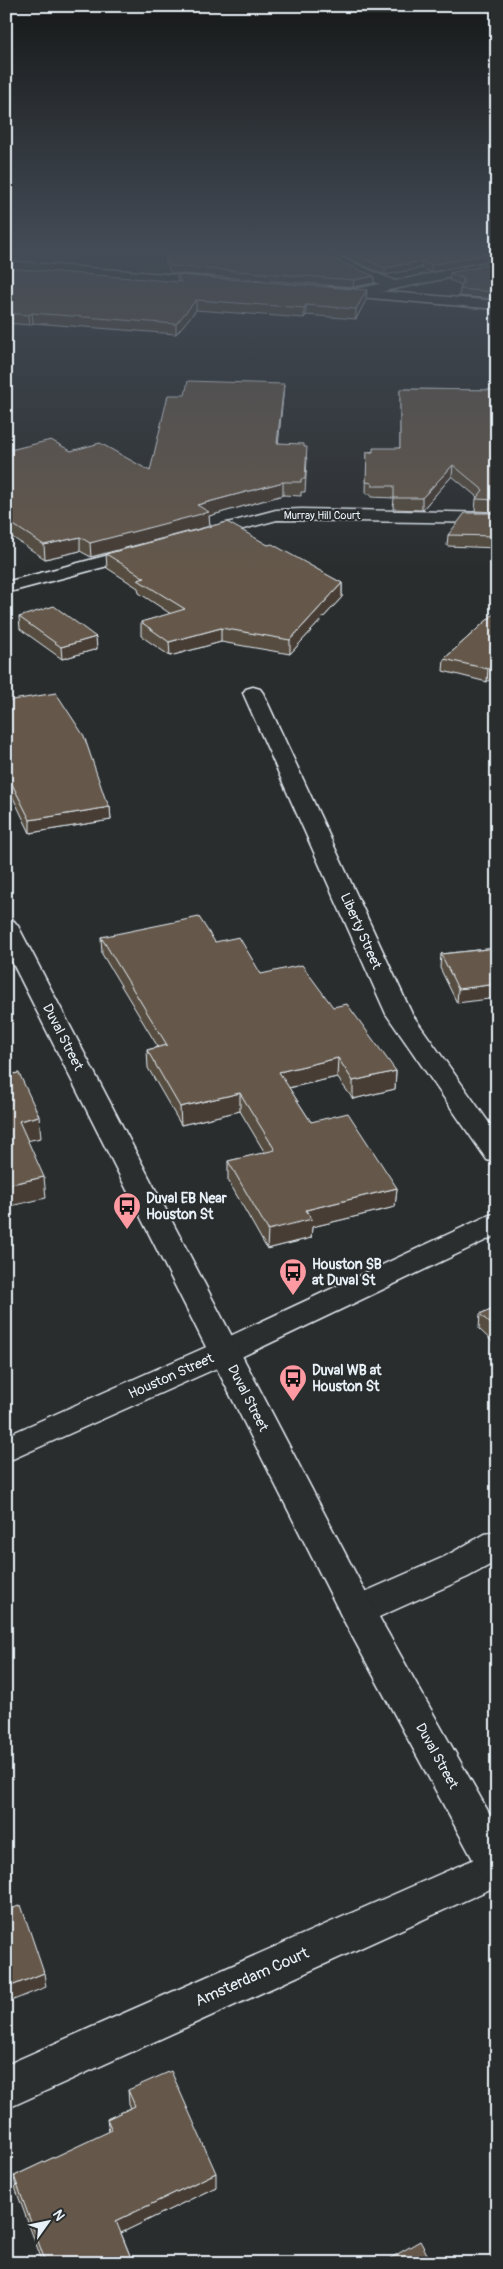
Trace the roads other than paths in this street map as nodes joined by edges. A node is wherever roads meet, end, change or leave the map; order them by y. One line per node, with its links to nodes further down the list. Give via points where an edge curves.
1 (497, 518): 2 (street, Murray Hill Court, via 276,515)
2 (183, 540)
3 (155, 548): 4 (street)
4 (6, 588)
5 (253, 694): 7 (street, Liberty Street, via 399,1014)
6 (6, 926): 9 (street, Duval Street)
7 (497, 1154)
8 (497, 1223): 9 (street, Houston Street)
9 (224, 1352): 10 (street, Houston Street); 12 (street, Duval Street)
10 (6, 1450)
11 (497, 1544): 12 (street, via 456,1567)
12 (357, 1610): 13 (street, Duval Street)
13 (497, 1866): 14 (street, Amsterdam Court)
14 (6, 2087)

